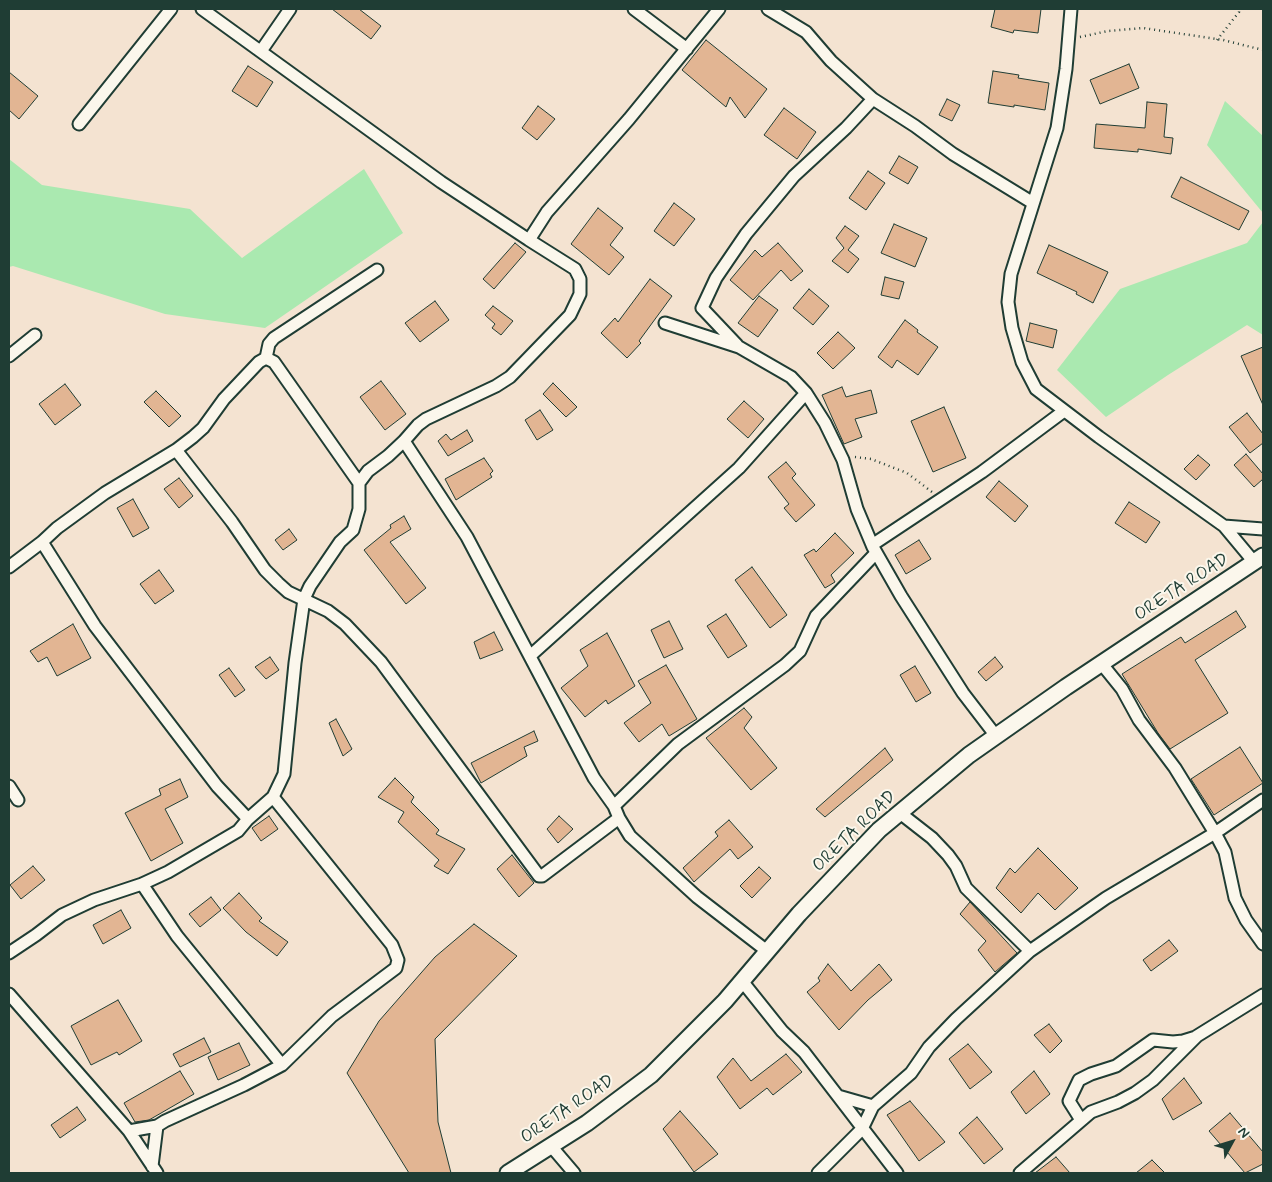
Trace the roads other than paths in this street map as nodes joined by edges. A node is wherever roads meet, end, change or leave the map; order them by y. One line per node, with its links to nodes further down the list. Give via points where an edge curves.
1 (171, 9): 11 (street)
2 (202, 9): 9 (street)
3 (290, 9): 9 (street)
4 (634, 9): 8 (street)
5 (719, 9): 8 (street)
6 (768, 9): 10 (street, via 806,32 836,66)
7 (1071, 9): 12 (street, via 1057,128)
8 (687, 49): 13 (street, via 547,212)
9 (261, 51): 13 (street, via 441,182)
10 (873, 99): 12 (street, via 953,154); 17 (street, via 794,176 746,234 716,278 702,308)
11 (79, 124)
12 (1033, 203): 21 (street, via 1011,274 1009,311 1022,362 1036,388)
13 (530, 240): 22 (street, via 575,269 580,279 580,294 570,315 510,377 426,419)
14 (378, 270): 19 (street, via 274,338)
15 (666, 323): 17 (street)
16 (35, 336): 18 (street)
17 (739, 347): 20 (street, via 791,376)
18 (9, 356)
19 (266, 358): 23 (street, via 224,400 203,428); 24 (street, via 274,362)
20 (806, 393): 28 (street, via 841,455); 32 (street, via 739,468)
21 (1064, 411): 25 (street); 28 (street)
22 (404, 441): 24 (street, via 368,471); 32 (street, via 467,537)
23 (176, 450): 27 (street, via 105,494); 31 (street, via 265,570 288,592)
24 (359, 483): 31 (street, via 359,509 353,530 340,542)
25 (1224, 526): 26 (street); 29 (street)
26 (1263, 529)
27 (42, 542): 30 (street); 42 (street, via 95,626 211,779)
28 (874, 549): 34 (street, via 962,693); 39 (street, via 816,616 795,656 678,744)
29 (1259, 559): 33 (street, ORETA ROAD)
30 (9, 567)
31 (304, 599): 36 (street, via 284,774); 41 (street, via 345,624 381,662 539,876)
32 (530, 656): 39 (street, via 594,778)
33 (1101, 663): 34 (street, ORETA ROAD); 43 (street, via 1122,688 1139,720)
34 (996, 736): 40 (street, ORETA ROAD)
35 (9, 786): 37 (street)
36 (273, 797): 42 (street); 53 (street, via 392,945 398,960 396,968 332,1016)
37 (18, 800)
38 (1263, 800): 43 (street)
39 (614, 806): 41 (street)
40 (900, 813): 46 (street, ORETA ROAD, via 879,830); 47 (street, via 932,838 956,866 966,888)
41 (619, 818): 46 (street, via 630,836 697,897)
42 (248, 819): 44 (street, via 238,831)
43 (1215, 833): 45 (street, via 1225,852 1235,898); 47 (street, via 1106,898)
44 (142, 884): 48 (street, via 62,915); 53 (street, via 177,936)
45 (1263, 944)
46 (768, 951): 49 (street, ORETA ROAD)
47 (1030, 951): 55 (street, via 956,1019 929,1047 911,1073)
48 (9, 953)
49 (742, 981): 54 (street); 60 (street, ORETA ROAD, via 651,1075)
50 (9, 994): 59 (street)
51 (1263, 995): 52 (street)
52 (1197, 1036): 56 (street, via 1153,1080 1135,1093 1091,1112); 56 (street, via 1173,1042 1153,1040 1116,1066 1079,1080 1069,1101)
53 (282, 1065): 57 (street)
54 (838, 1096): 55 (street); 58 (street)
55 (873, 1106): 58 (street)
56 (1081, 1120): 66 (street)
57 (156, 1126): 59 (street); 61 (street)
58 (862, 1129): 64 (street); 65 (street)
59 (129, 1131): 61 (street)
60 (551, 1146): 62 (street, ORETA ROAD); 63 (street)
61 (155, 1170)
62 (508, 1173)
63 (574, 1173)
64 (818, 1173)
65 (897, 1173)
66 (1020, 1173)

